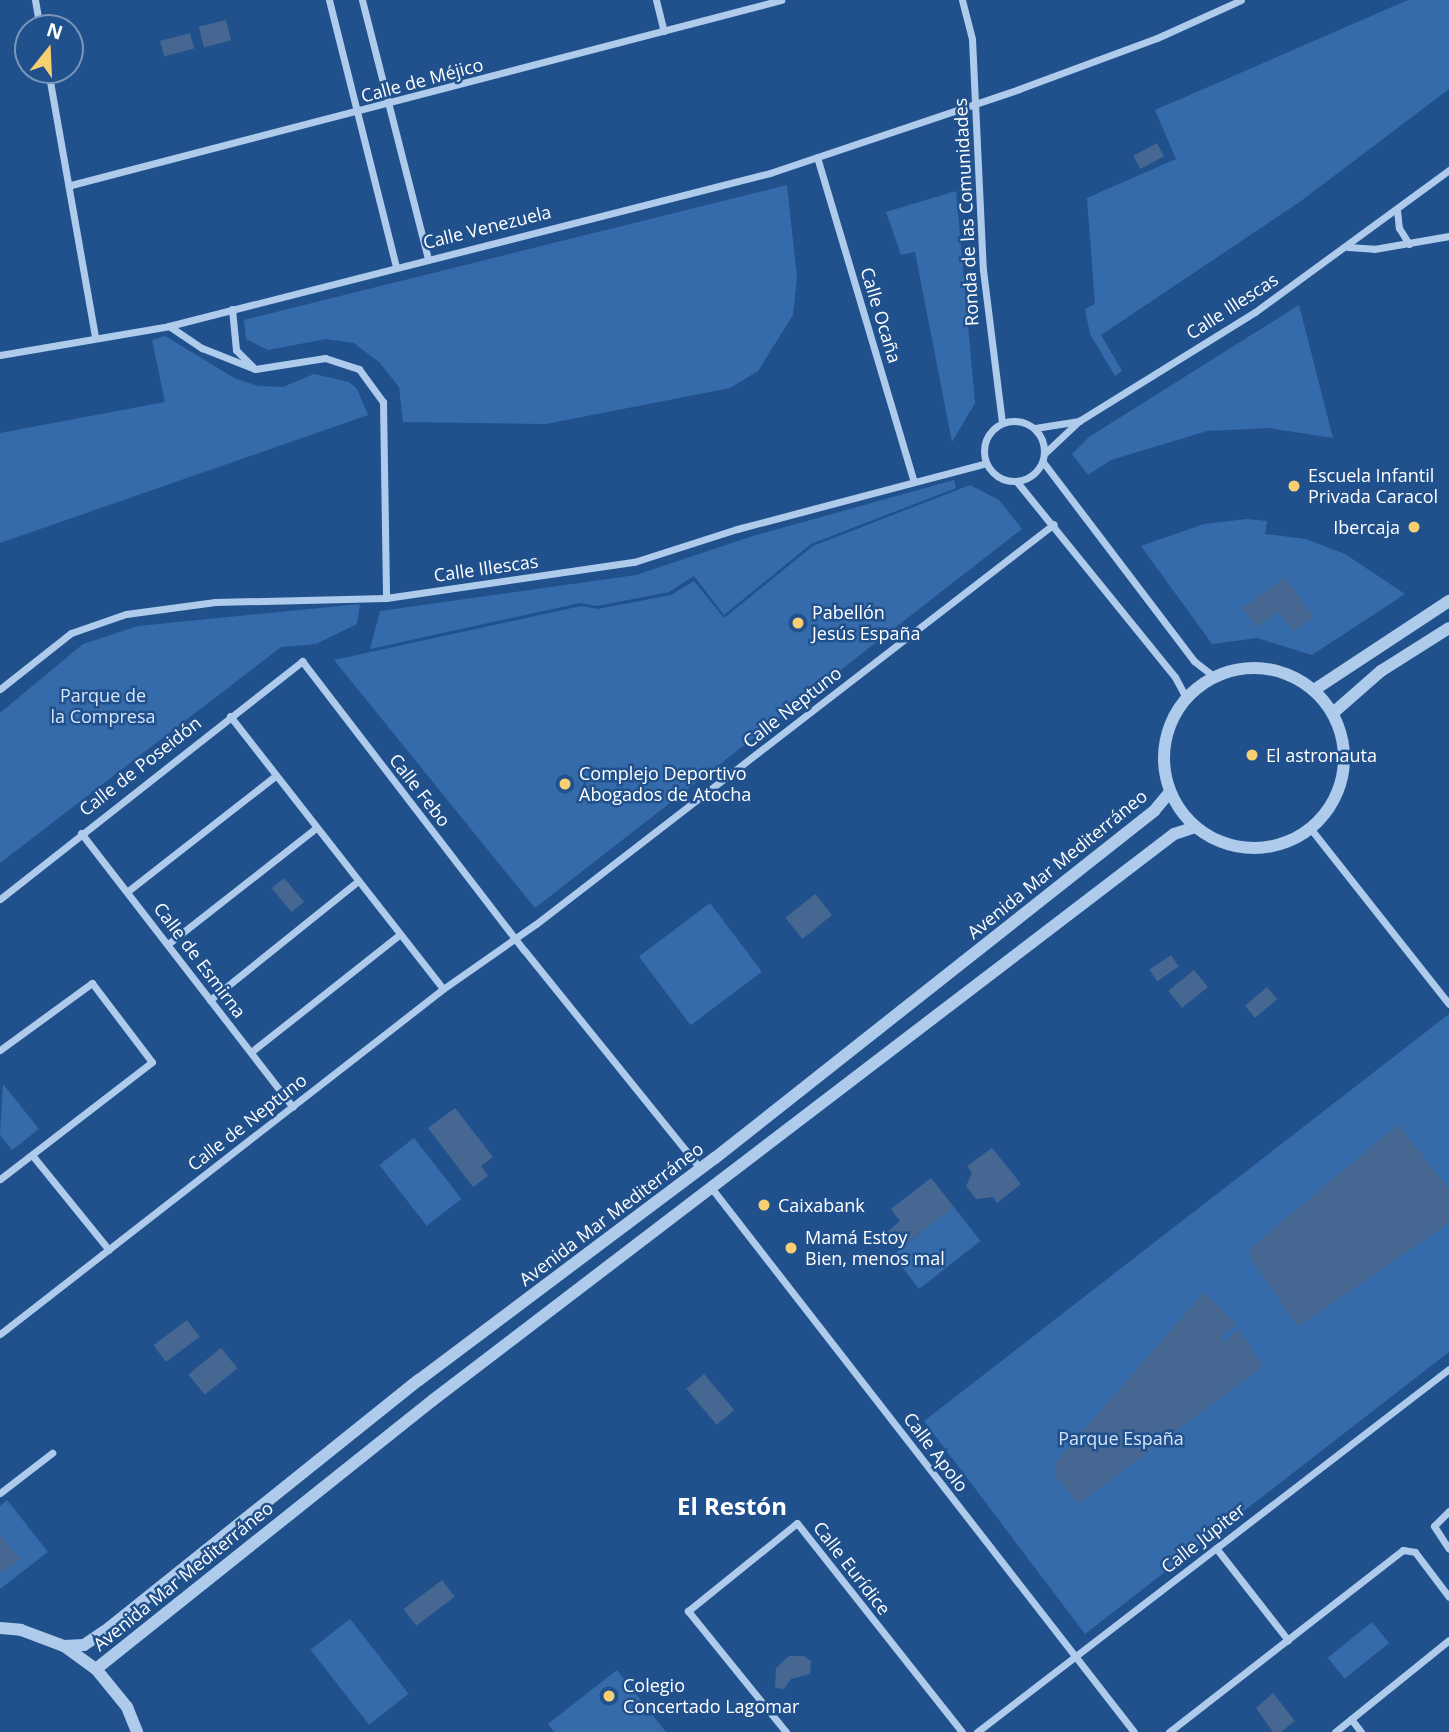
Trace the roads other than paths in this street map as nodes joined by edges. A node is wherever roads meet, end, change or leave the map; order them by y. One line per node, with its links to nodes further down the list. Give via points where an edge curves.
1 (329, 0): 11 (street)
2 (362, 0): 10 (street)
3 (656, 0): 7 (street)
4 (781, 0): 7 (street, Calle de Méjico)
5 (962, 0): 9 (street, Ronda de las Comunidades, via 972,38)
6 (1241, 0): 9 (street, Calle Venezuela, via 1157,38)
7 (664, 31): 10 (street, Calle de Méjico)
8 (51, 84): 14 (street)
9 (976, 103): 12 (street, Calle Venezuela); 27 (street, Ronda de las Comunidades, via 983,270)
10 (389, 106): 11 (street, Calle de Méjico); 19 (street)
11 (357, 113): 14 (street, Calle de Méjico); 20 (street)
12 (817, 157): 19 (street, Calle Venezuela, via 770,173); 32 (street, Calle Ocaña)
13 (1449, 170): 15 (street, Calle Illescas)
14 (71, 185): 23 (street)
15 (1397, 210): 17 (street, via 1399,228); 18 (street, Calle Illescas)
16 (1449, 236): 17 (street)
17 (1409, 244): 18 (street)
18 (1347, 247): 26 (street, Calle Illescas, via 1255,312)
19 (428, 258): 20 (street, Calle Venezuela)
20 (396, 267): 21 (street, Calle Venezuela)
21 (232, 309): 22 (street, Calle Venezuela); 25 (street, via 236,351)
22 (169, 326): 23 (street, Calle Venezuela); 25 (street, via 202,348)
23 (95, 337): 24 (street, Calle Venezuela)
24 (0, 355)
25 (255, 369): 35 (street, via 325,358 359,369 383,402)
26 (1079, 421): 28 (street, Calle Illescas); 29 (street, Calle Illescas)
27 (1002, 423): 28 (street, via 1018,420); 31 (street, via 986,440)
28 (1035, 428): 29 (street)
29 (1045, 453): 30 (street)
30 (1043, 462): 33 (street, via 1033,475); 39 (street, via 1194,661)
31 (986, 463): 32 (street, Calle Illescas); 33 (street, via 1002,479)
32 (914, 482): 35 (street, Calle Illescas, via 634,562)
33 (1017, 482): 34 (street)
34 (1054, 524): 42 (street, via 1175,677); 55 (street, Calle Neptuno)
35 (386, 598): 40 (street, Calle Illescas, via 215,603 126,614 71,633)
36 (1449, 601): 41 (street)
37 (1449, 628): 43 (street, via 1381,671)
38 (302, 661): 44 (street, Calle de Poseidón); 55 (street, Calle Febo)
39 (1213, 676): 41 (street, via 1239,668 1266,668 1291,675); 42 (street)
40 (0, 689)
41 (1314, 690): 43 (street)
42 (1186, 698): 46 (street, via 1164,743)
43 (1333, 713): 49 (street, via 1342,737 1342,775 1328,810)
44 (230, 716): 45 (street); 50 (street, Calle de Poseidón)
45 (275, 776): 48 (street); 52 (street)
46 (1170, 792): 47 (street); 64 (street, Avenida Mar Mediterráneo, via 1154,811)
47 (1195, 827): 49 (street, via 1213,838 1252,848 1293,839); 66 (street, Avenida Mar Mediterráneo, via 1174,834)
48 (316, 828): 51 (street); 56 (street)
49 (1310, 828): 59 (street)
50 (81, 832): 52 (street, Calle de Esmirna); 53 (street, Calle de Poseidón)
51 (358, 881): 54 (street); 58 (street)
52 (128, 891): 56 (street, Calle de Esmirna)
53 (0, 900)
54 (399, 935): 57 (street); 61 (street)
55 (515, 938): 57 (street, Calle de Neptuno); 64 (street, Calle Febo)
56 (168, 944): 58 (street, Calle de Esmirna)
57 (443, 989): 62 (street, Calle de Neptuno)
58 (210, 1000): 61 (street, Calle de Esmirna)
59 (1449, 1004)
60 (0, 1050): 63 (street, via 92,982 152,1062)
61 (251, 1052): 62 (street, Calle de Esmirna)
62 (293, 1107): 67 (street, Calle de Neptuno)
63 (32, 1155): 65 (street); 67 (street)
64 (701, 1169): 79 (street, Avenida Mar Mediterráneo, via 419,1380 109,1628 85,1645)
65 (0, 1179)
66 (713, 1190): 80 (street, Calle Apolo); 81 (street, Avenida Mar Mediterráneo, via 433,1400)
67 (109, 1250): 68 (street, Calle de Neptuno)
68 (0, 1334)
69 (1449, 1370): 73 (street, Calle Júpiter)
70 (52, 1453): 71 (street)
71 (0, 1493)
72 (1449, 1511): 74 (street, via 1437,1520 1436,1532)
73 (1216, 1548): 77 (street); 80 (street, Calle Júpiter)
74 (1449, 1549)
75 (1449, 1597): 77 (street, via 1415,1552 1403,1550)
76 (0, 1628): 79 (street, via 21,1630)
77 (1288, 1640): 88 (street)
78 (1449, 1640): 82 (street)
79 (64, 1646): 81 (street)
80 (1076, 1656): 86 (street, Calle Júpiter); 87 (street, Calle Apolo)
81 (96, 1669): 83 (street, via 127,1707)
82 (1351, 1719): 89 (street); 90 (street)
83 (137, 1732)
84 (786, 1732): 85 (street, Calle Eurídice, via 688,1611 797,1523)
85 (962, 1732)
86 (977, 1732)
87 (1134, 1732)
88 (1169, 1732)
89 (1335, 1732)
90 (1361, 1732)

